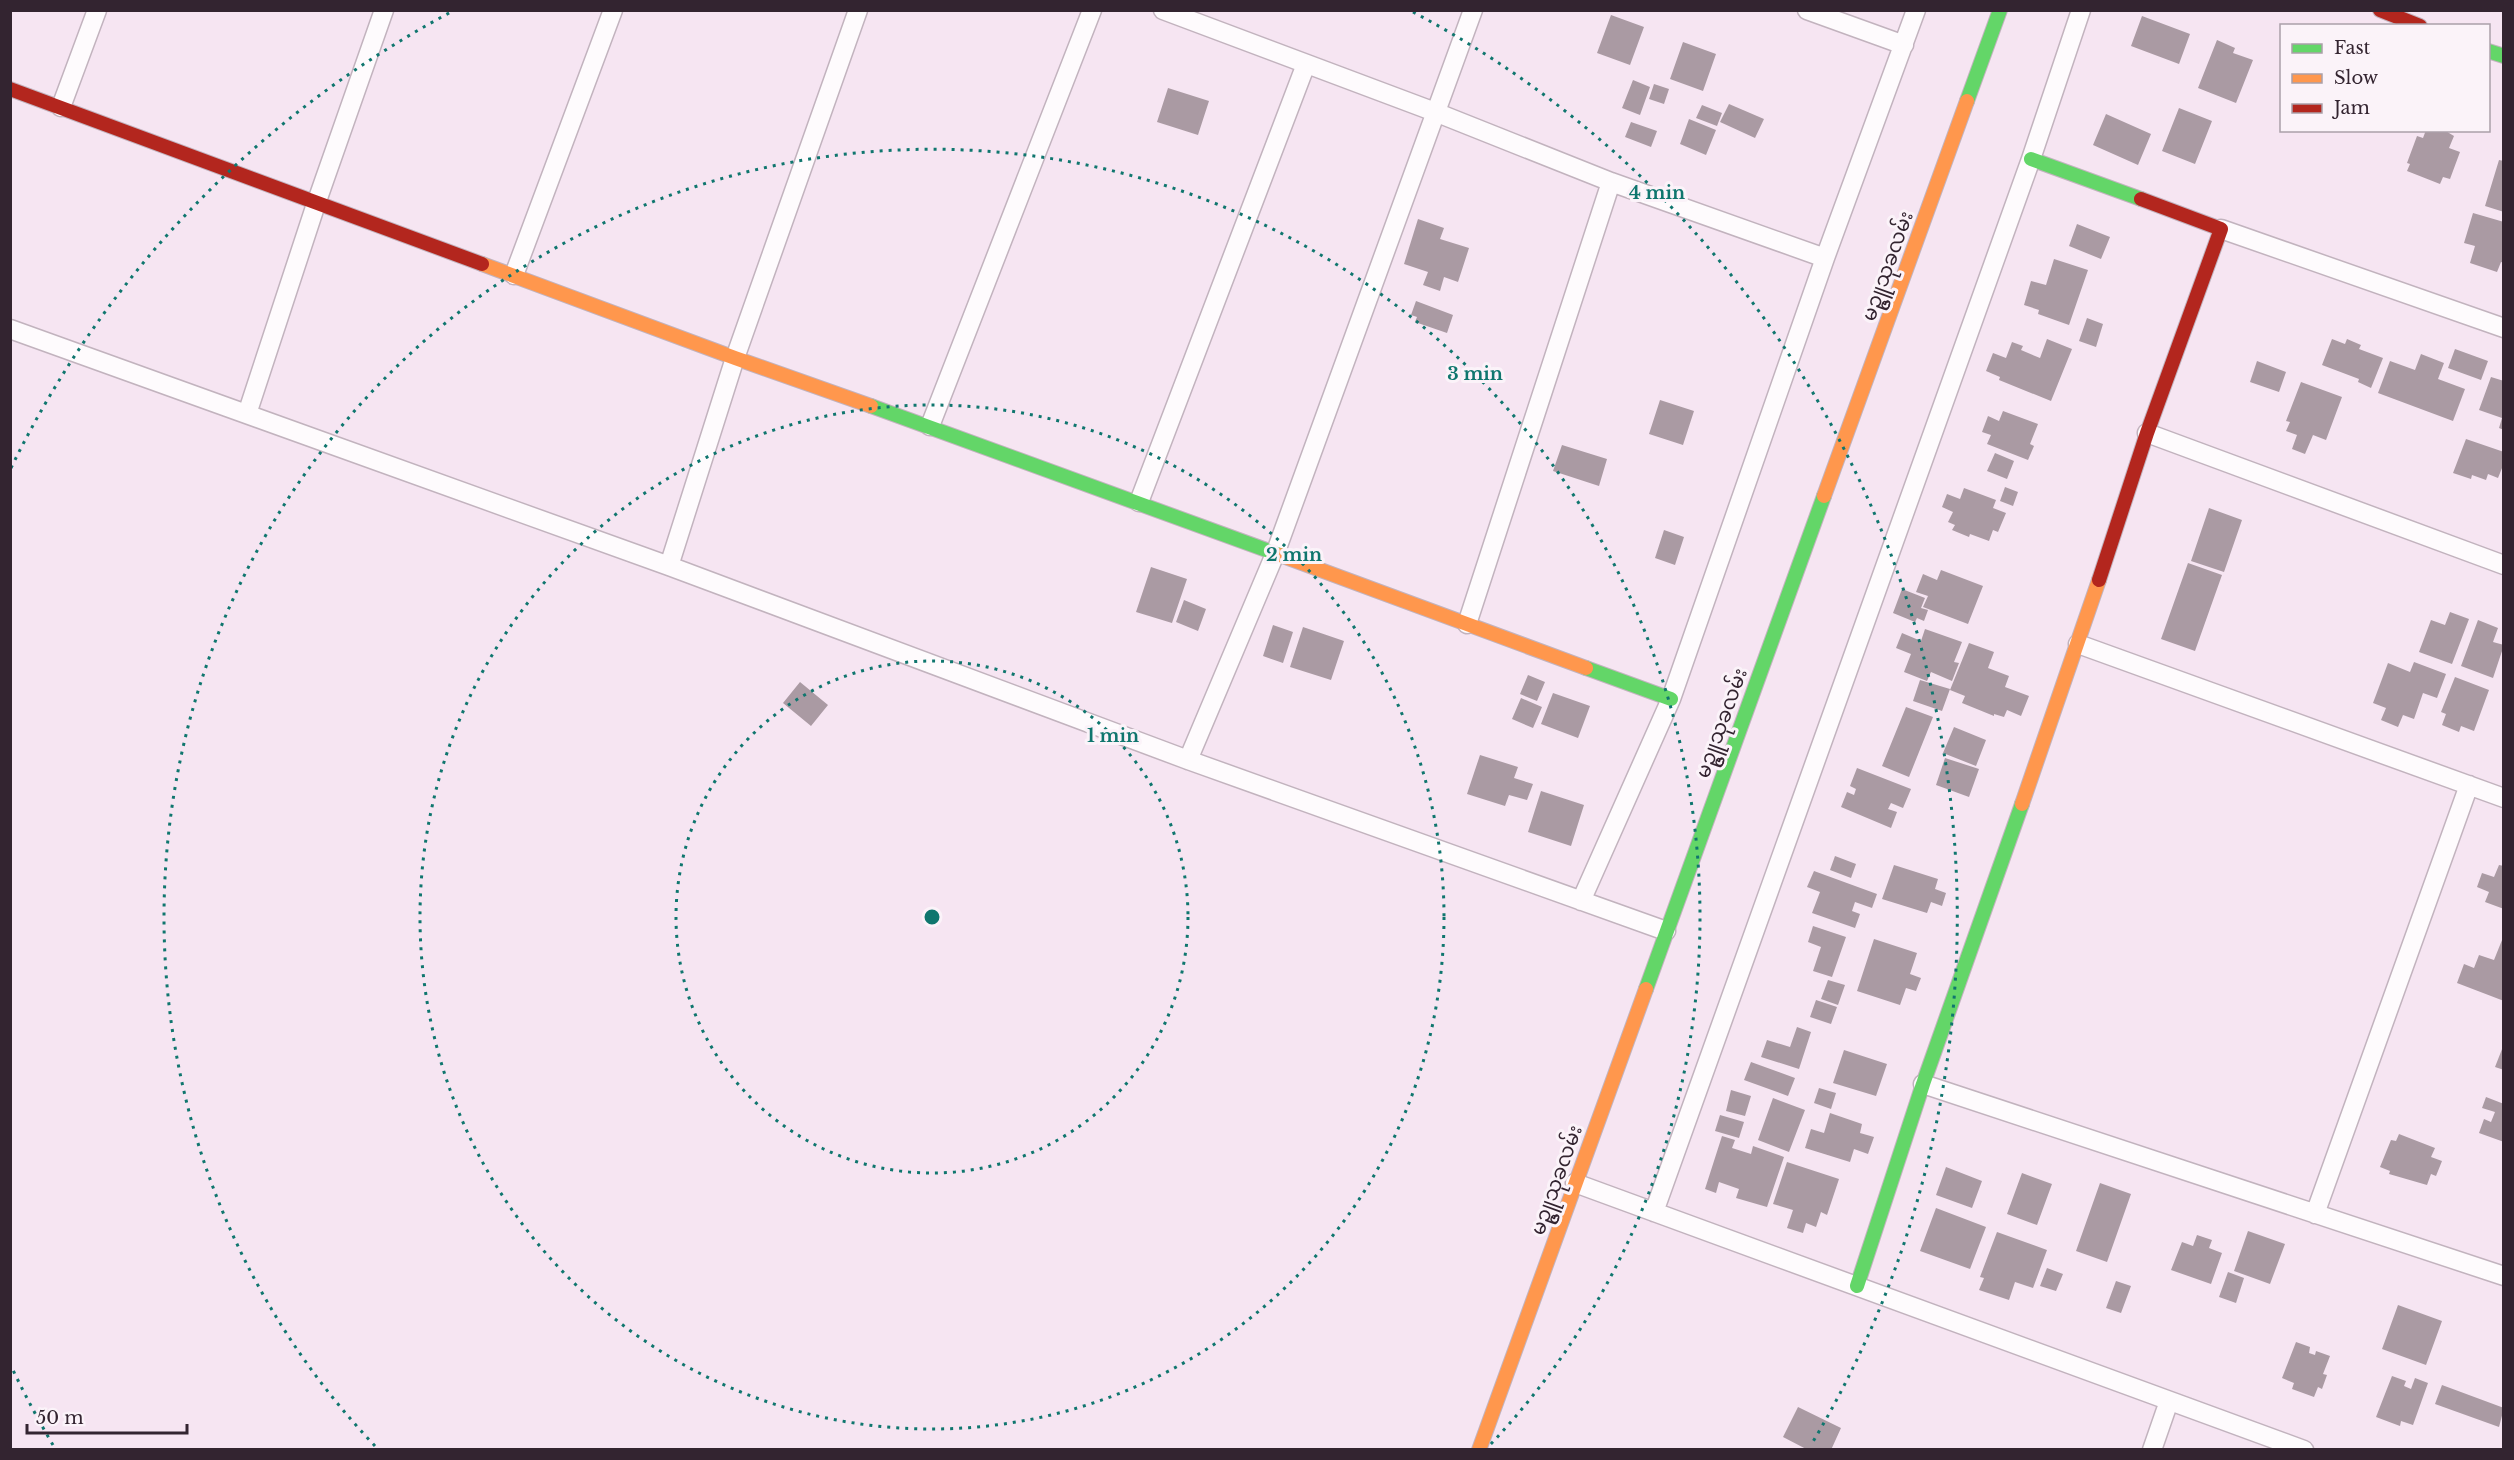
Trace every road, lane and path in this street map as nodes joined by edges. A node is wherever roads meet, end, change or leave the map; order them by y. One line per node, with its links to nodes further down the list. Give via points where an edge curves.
1 (97, 10): 17 (street)
2 (384, 10): 21 (street)
3 (613, 10): 24 (street)
4 (858, 10): 27 (street)
5 (1092, 10): 29 (street)
6 (1163, 10): 15 (street)
7 (1473, 10): 18 (street)
8 (1807, 10): 14 (street)
9 (1916, 10): 14 (street)
10 (2000, 10): 42 (street, မဥ္ဇူသုခလမ်း)
11 (2081, 10): 19 (street)
12 (2380, 10): 13 (street)
13 (2415, 24)
14 (1904, 45): 23 (street)
15 (1306, 64): 18 (street); 31 (street)
16 (10, 89): 17 (street)
17 (61, 107): 21 (street)
18 (1436, 112): 20 (street); 32 (street)
19 (2031, 159): 22 (street); 45 (street)
20 (1611, 182): 23 (street); 35 (street)
21 (317, 201): 24 (street); 28 (street)
22 (2221, 229): 25 (street); 30 (street)
23 (1825, 258): 37 (street)
24 (514, 275): 27 (street)
25 (2504, 328)
26 (10, 329): 28 (street)
27 (735, 358): 29 (street); 34 (street)
28 (247, 414): 34 (street)
29 (930, 426): 31 (street)
30 (2148, 433): 33 (street); 36 (street)
31 (1139, 502): 32 (street)
32 (1275, 554): 35 (street); 38 (street)
33 (2504, 564)
34 (669, 566): 38 (street)
35 (1467, 624): 37 (street)
36 (2078, 644): 39 (street); 43 (street)
37 (1671, 699): 41 (street)
38 (1188, 760): 41 (street)
39 (2469, 785): 40 (street); 46 (street)
40 (2504, 798)
41 (1581, 901): 42 (street)
42 (1666, 931): 44 (street, မဥ္ဇူသုခလမ်း)
43 (1923, 1084): 46 (street); 48 (street)
44 (1575, 1183): 45 (street); 50 (street, မဥ္ဇူသုခလမ်း)
45 (1654, 1212): 48 (street)
46 (2315, 1214): 47 (street)
47 (2504, 1276)
48 (1857, 1286): 49 (street)
49 (2169, 1401): 51 (street); 52 (street)
50 (1479, 1449)
51 (2152, 1449)
52 (2304, 1449)

